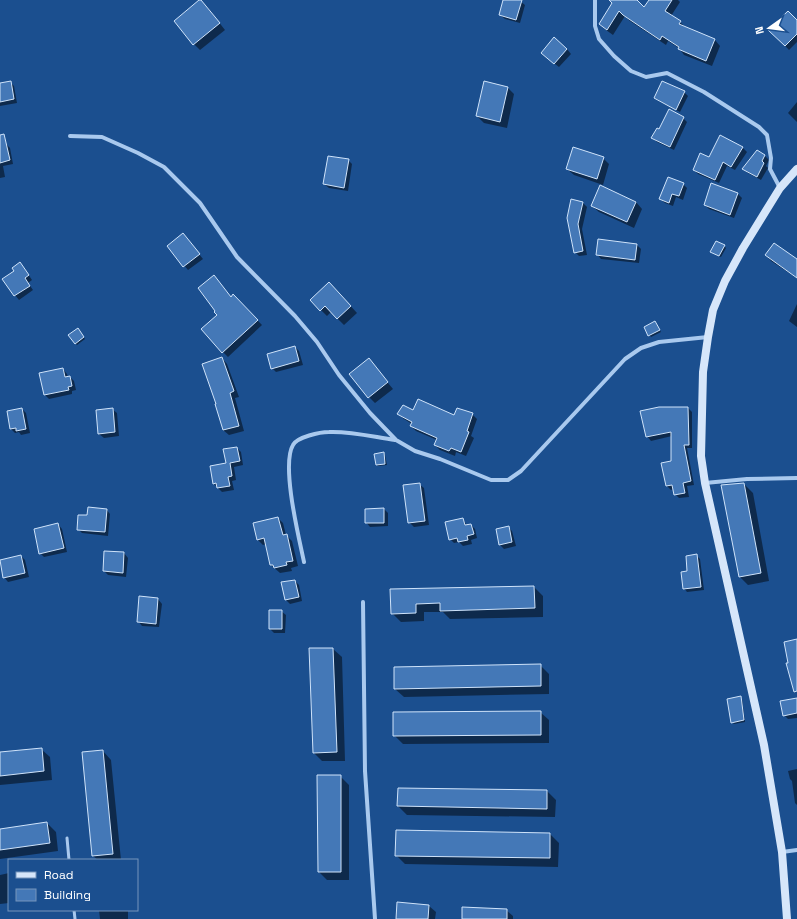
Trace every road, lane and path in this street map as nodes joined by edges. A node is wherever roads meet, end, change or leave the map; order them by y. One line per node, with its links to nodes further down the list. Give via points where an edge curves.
1 (595, 0): 4 (street, via 594,26 600,39 631,71 646,77 667,73 704,92 759,127 767,135 770,169)
2 (70, 136): 6 (street, via 102,137 164,167 200,203 236,257 295,316 352,391)
3 (797, 169): 4 (street)
4 (780, 188): 5 (street, via 725,281 713,310)
5 (708, 337): 6 (street, via 659,342 641,348 625,359 521,471 508,480 491,480 415,451); 8 (street, via 700,428)
6 (396, 440): 9 (street, via 328,432 303,437 293,444 289,453 288,479)
7 (797, 478): 8 (street)
8 (705, 483): 13 (street, via 764,745)
9 (304, 562)
10 (363, 602): 15 (street, via 365,772)
11 (66, 838): 14 (lane)
12 (797, 850): 13 (street)
13 (782, 852): 16 (street)
14 (69, 859)
15 (375, 919)
16 (787, 919)

